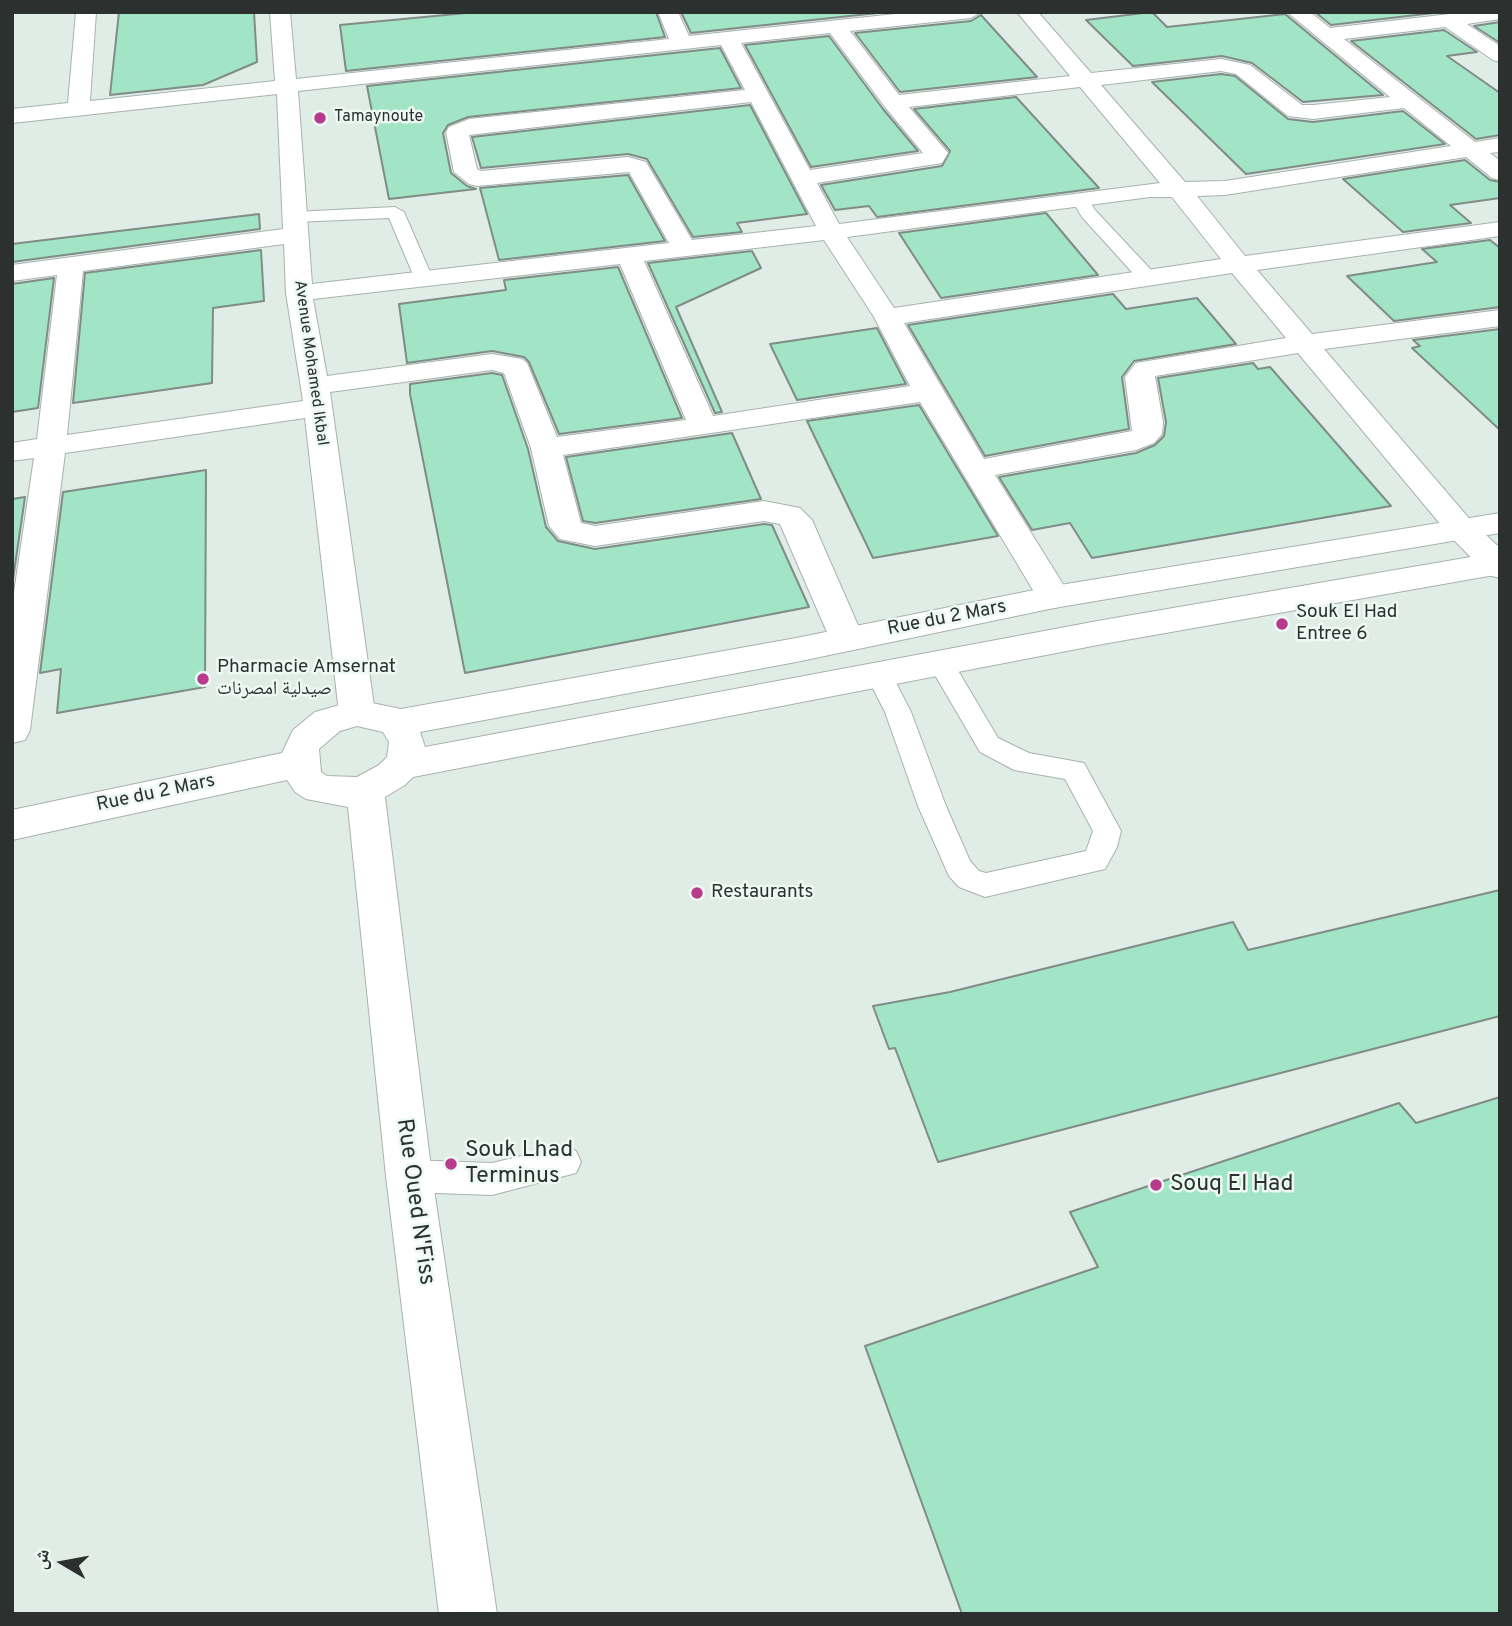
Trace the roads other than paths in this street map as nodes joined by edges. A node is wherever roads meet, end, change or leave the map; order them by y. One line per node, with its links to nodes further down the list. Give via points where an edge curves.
1 (86, 12): 19 (street)
2 (280, 12): 15 (street, Avenue Mohamed Ikbal)
3 (667, 12): 12 (street)
4 (971, 12): 9 (street)
5 (1027, 12): 14 (street)
6 (1297, 12): 10 (street)
7 (1500, 13): 8 (street)
8 (1449, 21): 10 (street); 13 (street)
9 (836, 27): 11 (street); 18 (street)
10 (1325, 34): 17 (street)
11 (729, 40): 12 (street); 16 (street)
12 (682, 45): 15 (street)
13 (1500, 56)
14 (1084, 80): 17 (street, via 1230,66 1243,69 1296,111); 18 (street); 25 (street)
15 (288, 87): 19 (street); 27 (street, Avenue Mohamed Ikbal)
16 (759, 95): 24 (street); 30 (street, via 469,126 457,132 466,172 477,179 628,164 638,167)
17 (1408, 101): 22 (street)
18 (893, 102): 24 (street, via 936,152 934,158)
19 (78, 109): 20 (street)
20 (12, 116)
21 (1500, 145): 22 (street)
22 (1471, 149): 23 (street); 25 (street, via 1225,188)
23 (1500, 173)
24 (801, 178): 29 (street)
25 (1178, 188): 26 (street); 32 (street)
26 (1081, 201): 29 (street); 35 (lane)
27 (295, 226): 33 (street); 36 (lane, via 395,212); 37 (street, Avenue Mohamed Ikbal)
28 (1500, 229): 32 (street)
29 (831, 232): 30 (street); 38 (street)
30 (684, 248): 31 (street)
31 (629, 255): 36 (street); 43 (street)
32 (1238, 264): 35 (street); 40 (street)
33 (71, 265): 34 (street); 44 (street)
34 (12, 273)
35 (1147, 277): 38 (street)
36 (424, 279): 37 (street)
37 (299, 293): 42 (street, Avenue Mohamed Ikbal)
38 (887, 317): 41 (street)
39 (1500, 318): 40 (street)
40 (1306, 343): 47 (street, via 1146,369 1139,377 1148,422 1143,437); 49 (street)
41 (929, 392): 43 (street); 47 (street)
42 (316, 397): 44 (street); 45 (street, via 504,363 517,369); 55 (street, Avenue Mohamed Ikbal)
43 (704, 426): 45 (street)
44 (51, 447): 46 (street); 57 (street)
45 (546, 449): 52 (street, via 565,526 580,535 764,511 789,515 796,520)
46 (12, 452)
47 (978, 469): 51 (street)
48 (1500, 523): 49 (street, Rue du 2 Mars)
49 (1462, 530): 50 (street); 51 (street, Rue du 2 Mars)
50 (1499, 565): 53 (street)
51 (1054, 597): 52 (street, Rue du 2 Mars)
52 (847, 639): 56 (street, Rue du 2 Mars)
53 (941, 663): 54 (street); 54 (lane, via 989,745 1024,763 1074,770 1107,831 1095,861 985,885 969,879 959,868 898,712)
54 (878, 673): 59 (street)
55 (357, 713): 56 (street); 58 (street, via 328,721 316,730 300,751)
56 (397, 723): 59 (street, via 407,742 407,754)
57 (12, 730)
58 (299, 762): 59 (street, via 308,782 319,789 341,793); 60 (street, Rue du 2 Mars)
59 (383, 778): 62 (street, Rue Oued N'Fiss)
60 (12, 825)
61 (564, 1163): 62 (lane, via 492,1180)
62 (410, 1176): 63 (street, Rue Oued N'Fiss)
63 (468, 1614)

